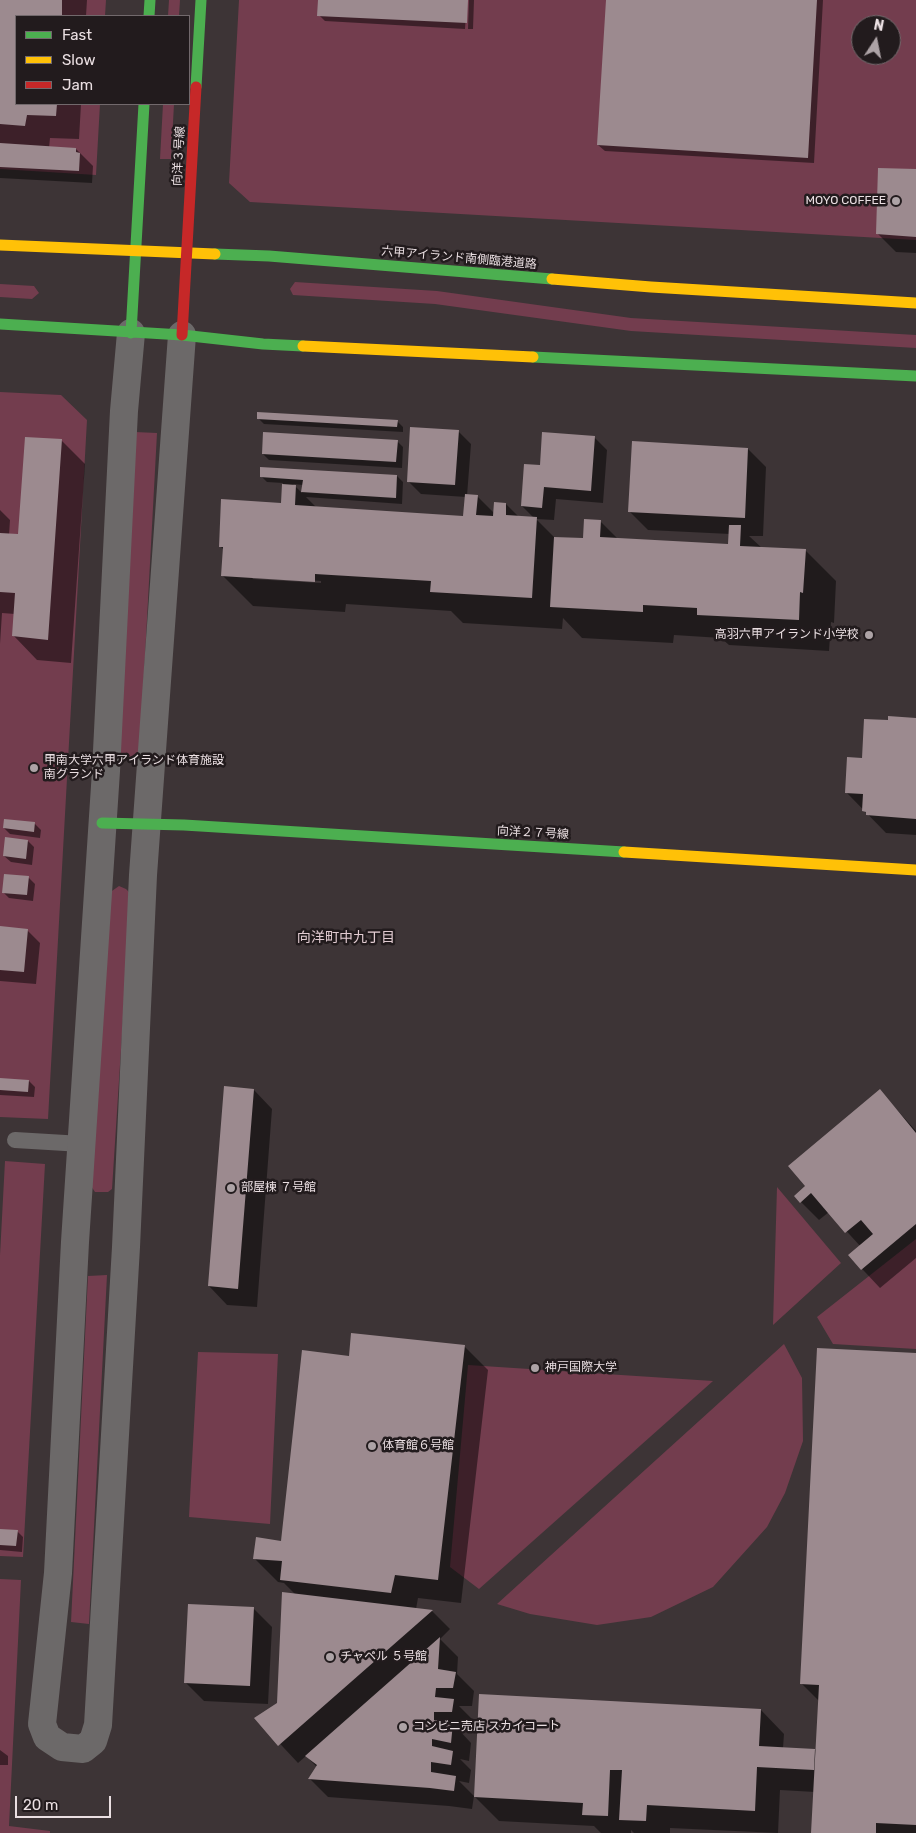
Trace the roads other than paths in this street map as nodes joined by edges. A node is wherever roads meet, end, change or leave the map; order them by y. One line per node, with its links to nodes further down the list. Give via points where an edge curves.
1 (150, 0): 3 (street)
2 (201, 0): 7 (street, 向洋３号線)
3 (149, 15)
4 (144, 105): 6 (street)
5 (0, 245): 6 (street, 六甲アイランド南側臨港道路)
6 (136, 250): 7 (street, 六甲アイランド南側臨港道路); 10 (street)
7 (188, 253): 8 (street, 六甲アイランド南側臨港道路, via 269,256 652,287); 11 (street, 向洋３号線)
8 (916, 303)
9 (0, 324): 10 (street)
10 (131, 333): 11 (street); 13 (street)
11 (182, 335): 12 (street, via 263,344); 14 (street)
12 (916, 376)
13 (102, 823): 14 (street, 向洋２７号線); 17 (street)
14 (148, 825): 15 (street, 向洋２７号線); 17 (street, via 98,1725 93,1741 83,1749 62,1747 47,1737 42,1724 58,1573)
15 (916, 870)
16 (15, 1140): 17 (lane)
17 (82, 1144)

